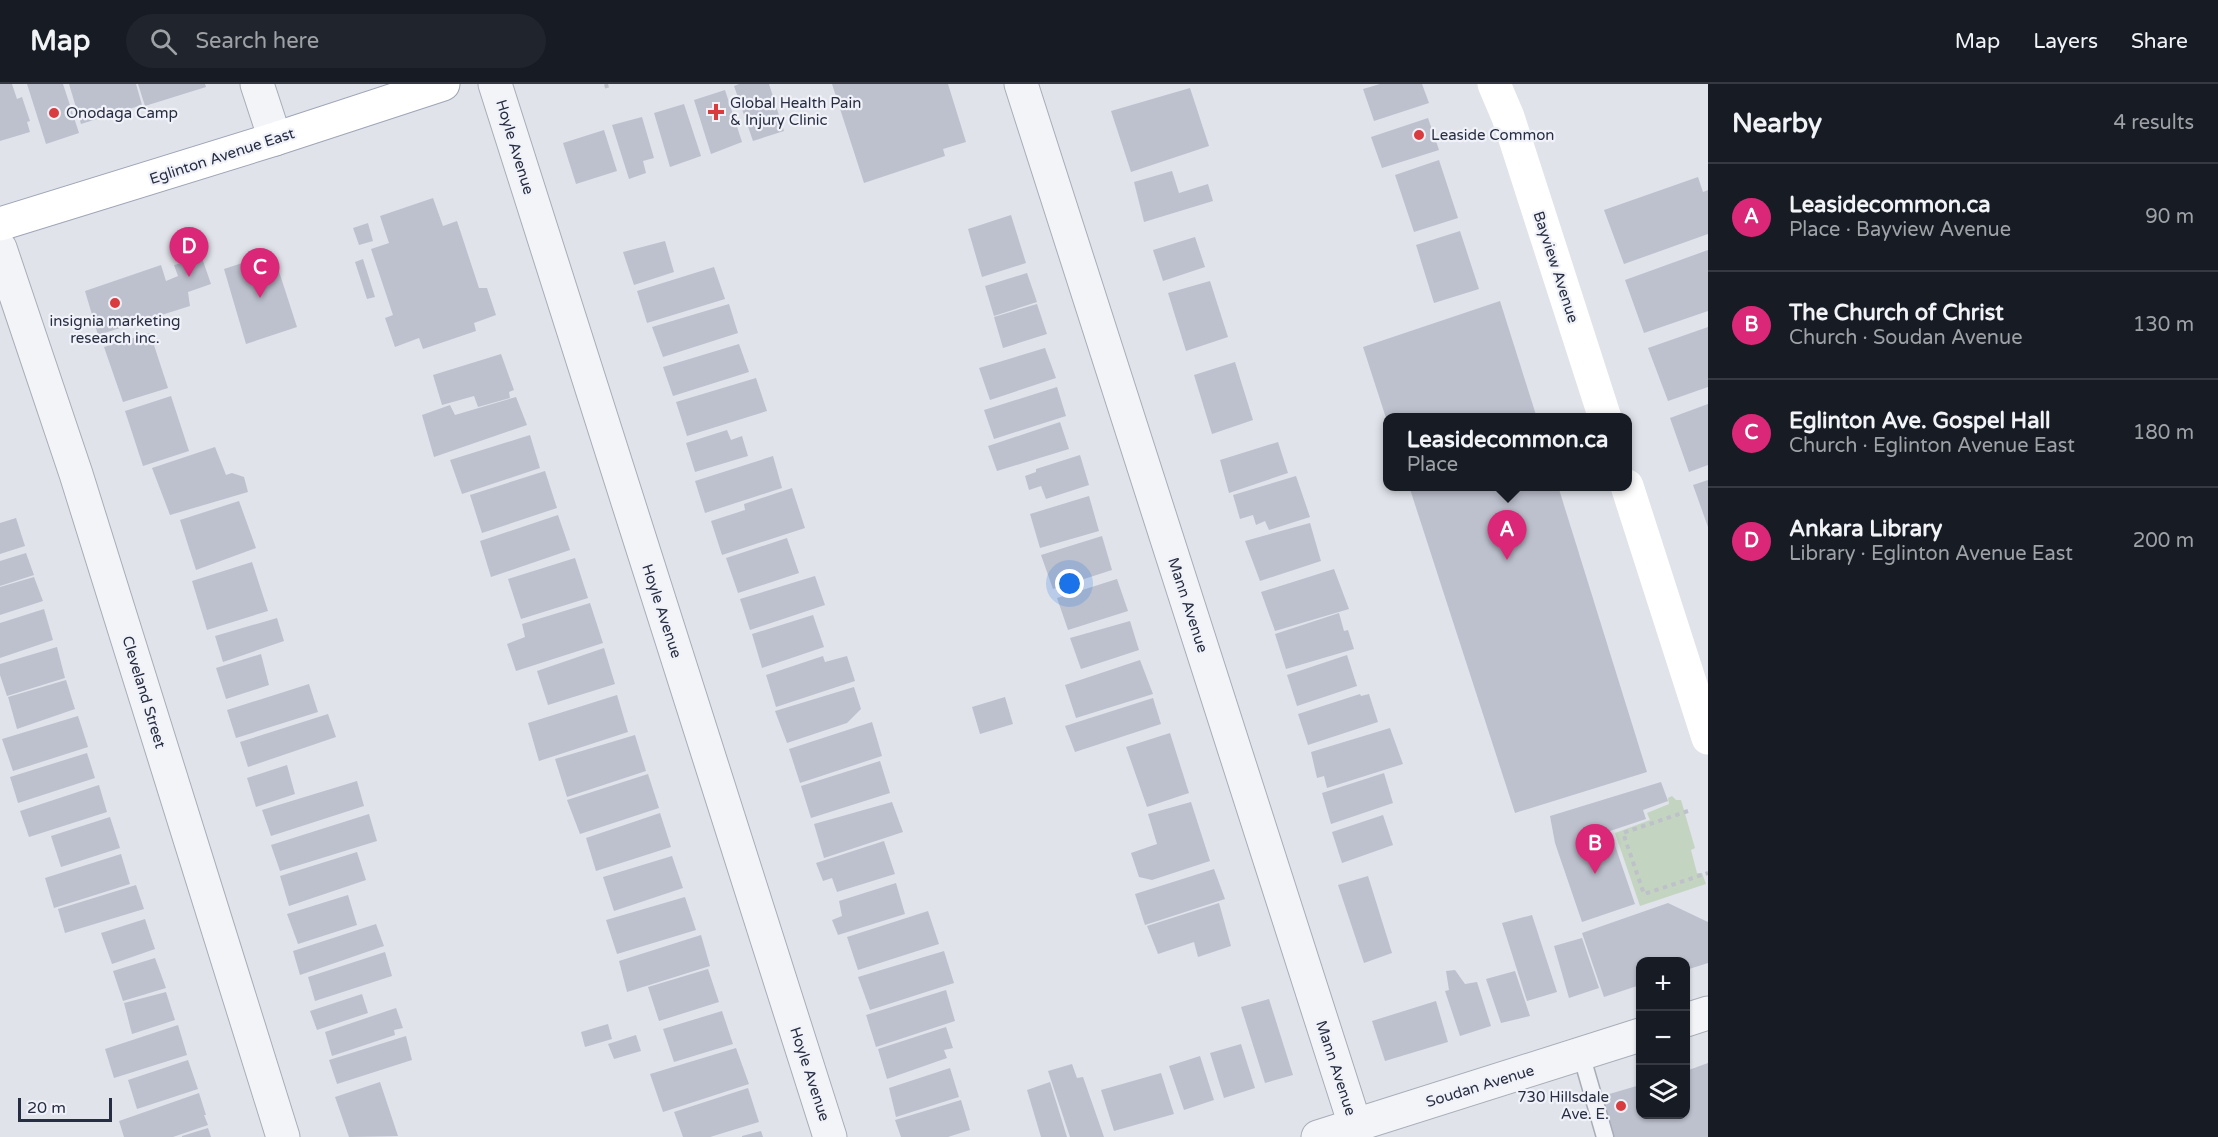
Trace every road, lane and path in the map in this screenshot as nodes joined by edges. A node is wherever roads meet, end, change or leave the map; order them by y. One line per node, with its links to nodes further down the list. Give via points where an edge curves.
1 (257, 84): 8 (street)
2 (443, 84): 8 (main road, Eglinton Avenue East)
3 (495, 84): 22 (street, Hoyle Avenue)
4 (1021, 84): 20 (street, Mann Avenue)
5 (1494, 84): 7 (main road, Bayview Avenue)
6 (1505, 84): 7 (main road, Bayview Avenue)
7 (1508, 117): 11 (main road, Bayview Avenue)
8 (275, 139): 9 (main road, Eglinton Avenue East)
9 (0, 225)
10 (0, 248): 21 (street, Cleveland Street, via 76,474)
11 (1604, 413)
12 (1629, 491): 13 (main road)
13 (1708, 738)
14 (1688, 811): 15 (path, via 1623,833 1644,894)
15 (1708, 873)
16 (1708, 1013): 17 (street)
17 (1690, 1019)
18 (1636, 1037): 19 (street, Soudan Avenue)
19 (1581, 1054): 20 (street, Soudan Avenue); 24 (lane)
20 (1354, 1125): 23 (street, Soudan Avenue)
21 (283, 1137)
22 (830, 1137)
23 (1318, 1137)
24 (1605, 1137)

